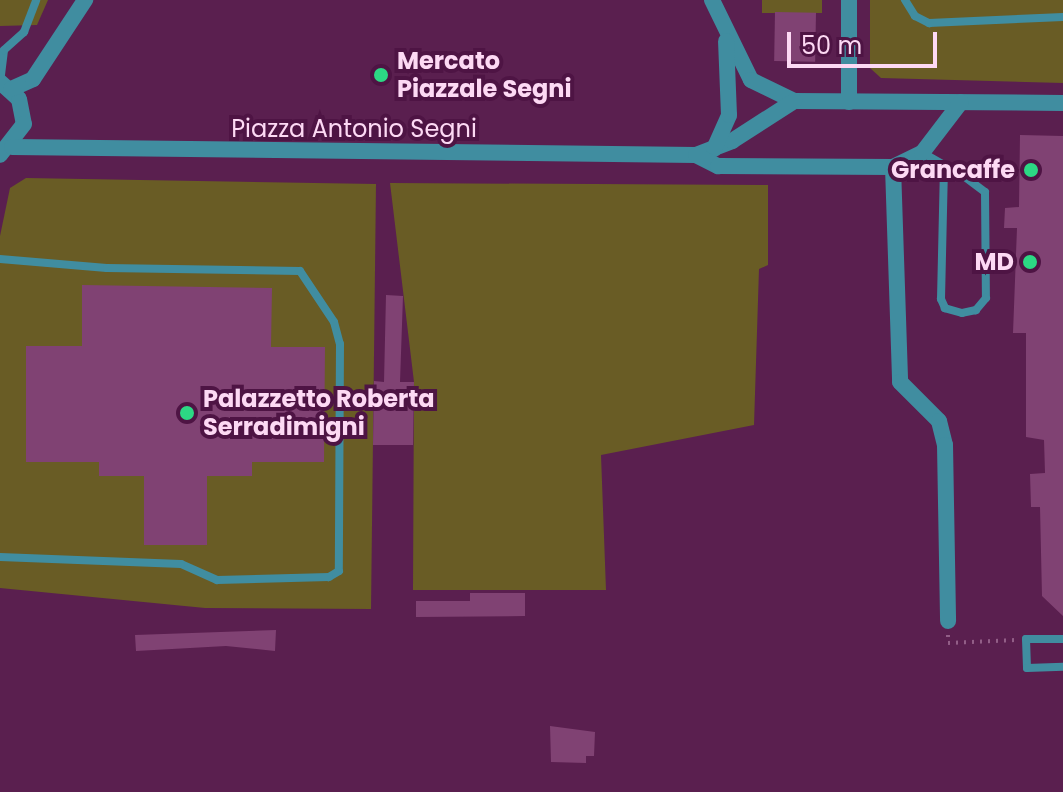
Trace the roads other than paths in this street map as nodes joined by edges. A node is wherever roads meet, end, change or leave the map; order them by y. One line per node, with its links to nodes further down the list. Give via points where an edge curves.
1 (36, 0): 8 (lane, via 24,32 4,50)
2 (85, 0): 8 (street, via 33,79)
3 (712, 0): 7 (street)
4 (849, 0): 10 (street)
5 (905, 0): 6 (lane, via 915,16 929,23)
6 (1063, 17)
7 (726, 35): 9 (street, via 751,80); 13 (street, via 729,115)
8 (4, 85): 14 (street, via 24,124)
9 (794, 101): 10 (street); 13 (street, Piazza Antonio Segni)
10 (849, 102): 11 (street)
11 (961, 102): 12 (street); 15 (street, Piazza Antonio Segni)
12 (1063, 103)
13 (714, 149): 16 (street, Piazza Antonio Segni)
14 (6, 151): 16 (street, Piazza Antonio Segni)
15 (922, 153): 17 (lane); 18 (street, Piazza Antonio Segni)
16 (696, 155): 18 (street, Piazza Antonio Segni, via 718,166)
17 (944, 165): 17 (lane, via 985,192 988,206 986,298 976,310 962,313 945,308 941,299)
18 (893, 167): 21 (street, via 900,382 939,421 945,445)
19 (0, 259): 20 (lane, via 107,268 300,271 334,322 340,344 339,571 329,577 217,580 181,564)
20 (0, 557)
21 (948, 621)
22 (1063, 639): 23 (lane, via 1026,639 1027,668)
23 (1063, 667)

